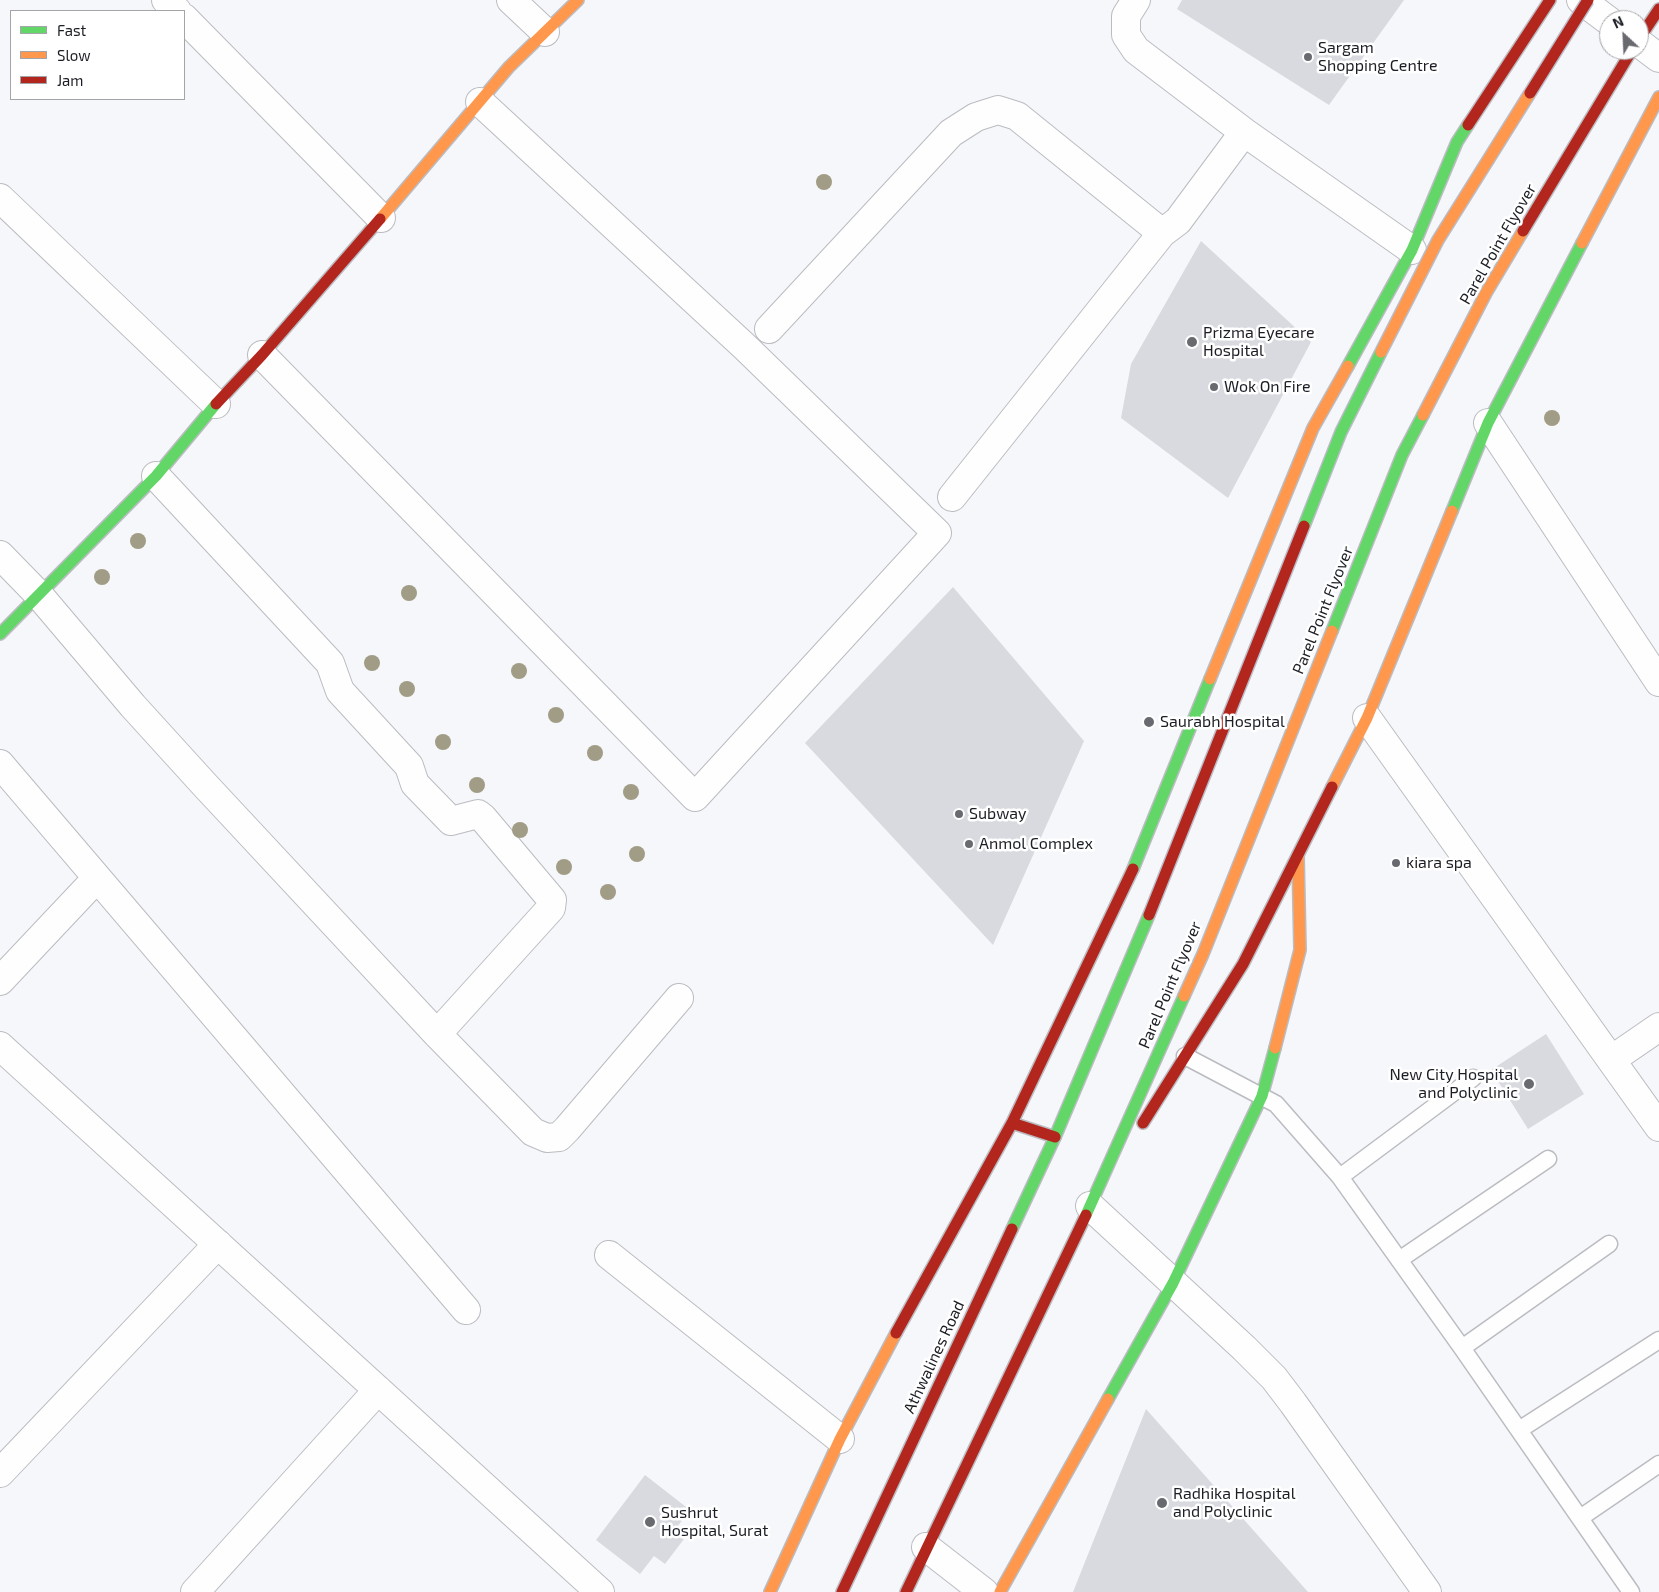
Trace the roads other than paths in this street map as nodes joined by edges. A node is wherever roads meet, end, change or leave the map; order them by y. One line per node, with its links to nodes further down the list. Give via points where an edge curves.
1 (166, 0): 9 (street)
2 (511, 0): 13 (street)
3 (578, 0): 13 (main road)
4 (1136, 0): 17 (street, via 1126,16 1126,35 1136,50)
5 (1550, 0): 21 (main road, via 1458,142)
6 (1580, 0): 10 (street)
7 (1588, 0): 47 (main road, bridge, via 1438,240 1341,432 1149,915)
8 (1659, 9): 12 (main road)
9 (176, 10)
10 (1599, 14)
11 (185, 19): 19 (street)
12 (1649, 24)
13 (545, 32): 16 (main road, via 509,67)
14 (1626, 60): 50 (main road, Parel Point Flyover, via 1486,293 1402,455 1202,954)
15 (1659, 97): 25 (main road)
16 (480, 102): 19 (main road); 23 (street, via 737,340 937,533 695,797)
17 (1244, 132): 20 (street, via 1178,221); 21 (street)
18 (0, 198): 24 (street)
19 (381, 218): 23 (main road)
20 (1162, 233): 22 (street, via 1017,116 998,110 976,117 951,133); 27 (street)
21 (1412, 250): 45 (main road, via 1313,428 1126,885)
22 (769, 329)
23 (262, 355): 24 (main road)
24 (216, 404): 26 (main road)
25 (1488, 424): 31 (street); 32 (main road)
26 (156, 476): 29 (main road); 39 (street, via 330,663 340,691 409,766 415,784 451,821 478,814 483,818 552,900 551,908)
27 (952, 497)
28 (0, 555): 29 (street)
29 (39, 595): 30 (main road); 39 (street, via 197,776)
30 (0, 634)
31 (1659, 682)
32 (1367, 718): 34 (main road); 42 (street)
33 (0, 764): 35 (street)
34 (1298, 855): 41 (main road, via 1243,964); 44 (main road, via 1300,950)
35 (97, 878): 36 (street); 56 (street)
36 (0, 981)
37 (680, 998): 39 (street, via 558,1137 547,1138 533,1132)
38 (1659, 1027): 42 (street)
39 (436, 1034)
40 (0, 1046): 51 (street)
41 (1185, 1056): 44 (lane); 50 (main road)
42 (1611, 1060): 46 (street)
43 (1473, 1078): 49 (lane)
44 (1262, 1096): 49 (lane, via 1276,1104); 55 (main road)
45 (1012, 1123): 47 (main road); 61 (main road)
46 (1659, 1127)
47 (1055, 1137): 69 (main road, Athwalines Road)
48 (1548, 1159): 54 (lane)
49 (1340, 1177): 54 (lane)
50 (1090, 1206): 55 (street); 65 (main road)
51 (218, 1244): 59 (street); 63 (street)
52 (1609, 1244): 58 (lane)
53 (609, 1255): 61 (street)
54 (1399, 1260): 58 (lane)
55 (1173, 1283): 72 (main road); 73 (street, via 1274,1378)
56 (466, 1310)
57 (1659, 1340): 60 (lane)
58 (1462, 1348): 60 (lane)
59 (378, 1390): 66 (street); 67 (street)
60 (1519, 1430): 64 (lane)
61 (840, 1439): 68 (main road)
62 (1659, 1464): 64 (lane)
63 (0, 1474)
64 (1580, 1518): 74 (lane)
65 (926, 1547): 70 (main road); 71 (street)
66 (195, 1592)
67 (600, 1592)
68 (770, 1592)
69 (842, 1592)
70 (906, 1592)
71 (984, 1592)
72 (1000, 1592)
73 (1427, 1592)
74 (1631, 1592)

